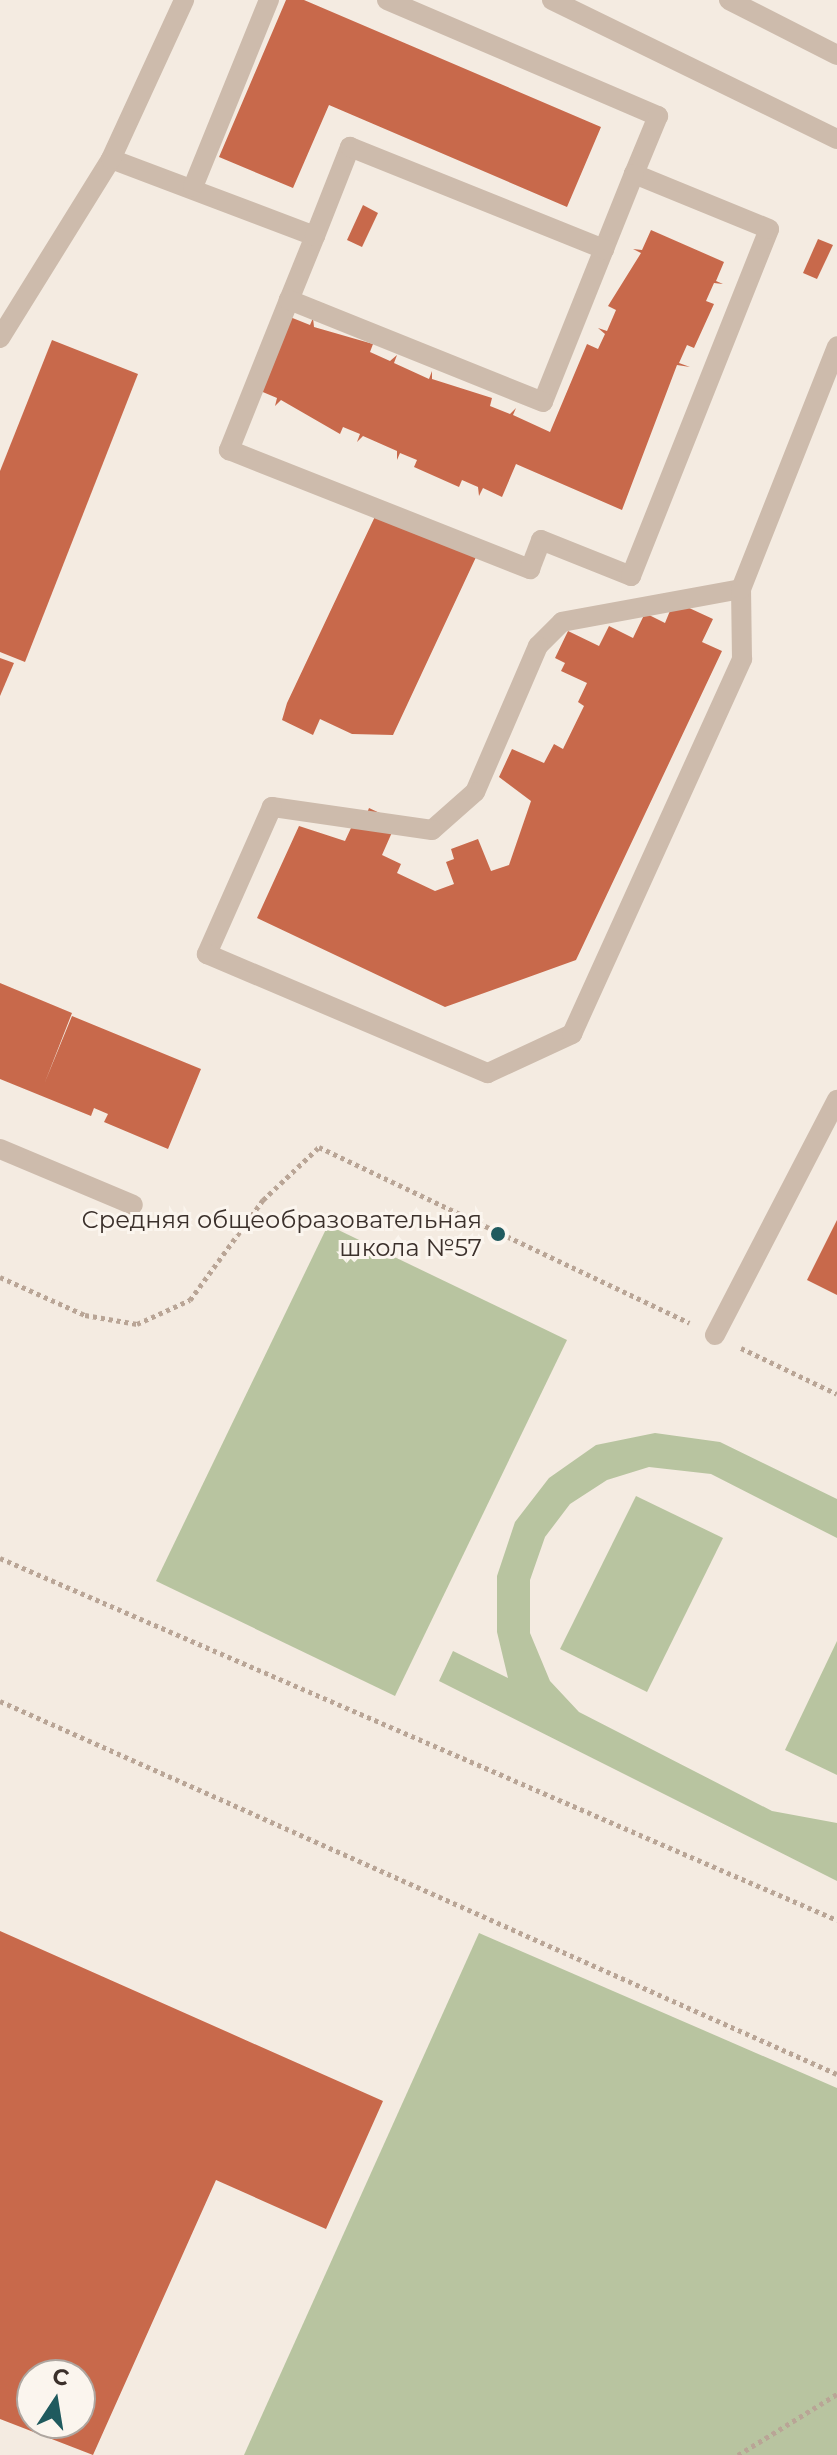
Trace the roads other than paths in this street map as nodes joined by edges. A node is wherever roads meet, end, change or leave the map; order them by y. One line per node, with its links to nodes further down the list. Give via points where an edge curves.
1 (184, 0): 8 (street)
2 (269, 0): 10 (street)
3 (387, 0): 9 (street, via 658,116)
4 (552, 0): 7 (street)
5 (729, 0): 6 (street)
6 (837, 55)
7 (837, 139)
8 (111, 159): 10 (street); 14 (street)
9 (634, 174): 12 (street); 13 (street, via 769,229 631,576 541,540 530,569 229,450)
10 (193, 187): 11 (street)
11 (315, 236): 12 (street, via 350,147); 13 (street)
12 (604, 249): 13 (street, via 543,402)
13 (289, 300)
14 (6, 314): 15 (street)
15 (0, 338)
16 (837, 346): 17 (street)
17 (741, 589): 17 (street, via 742,659 572,1034 488,1073 207,954 272,807 432,830 475,792 538,646 562,622)
18 (837, 1100): 21 (street)
19 (0, 1149): 20 (street)
20 (133, 1205)
21 (715, 1335)

